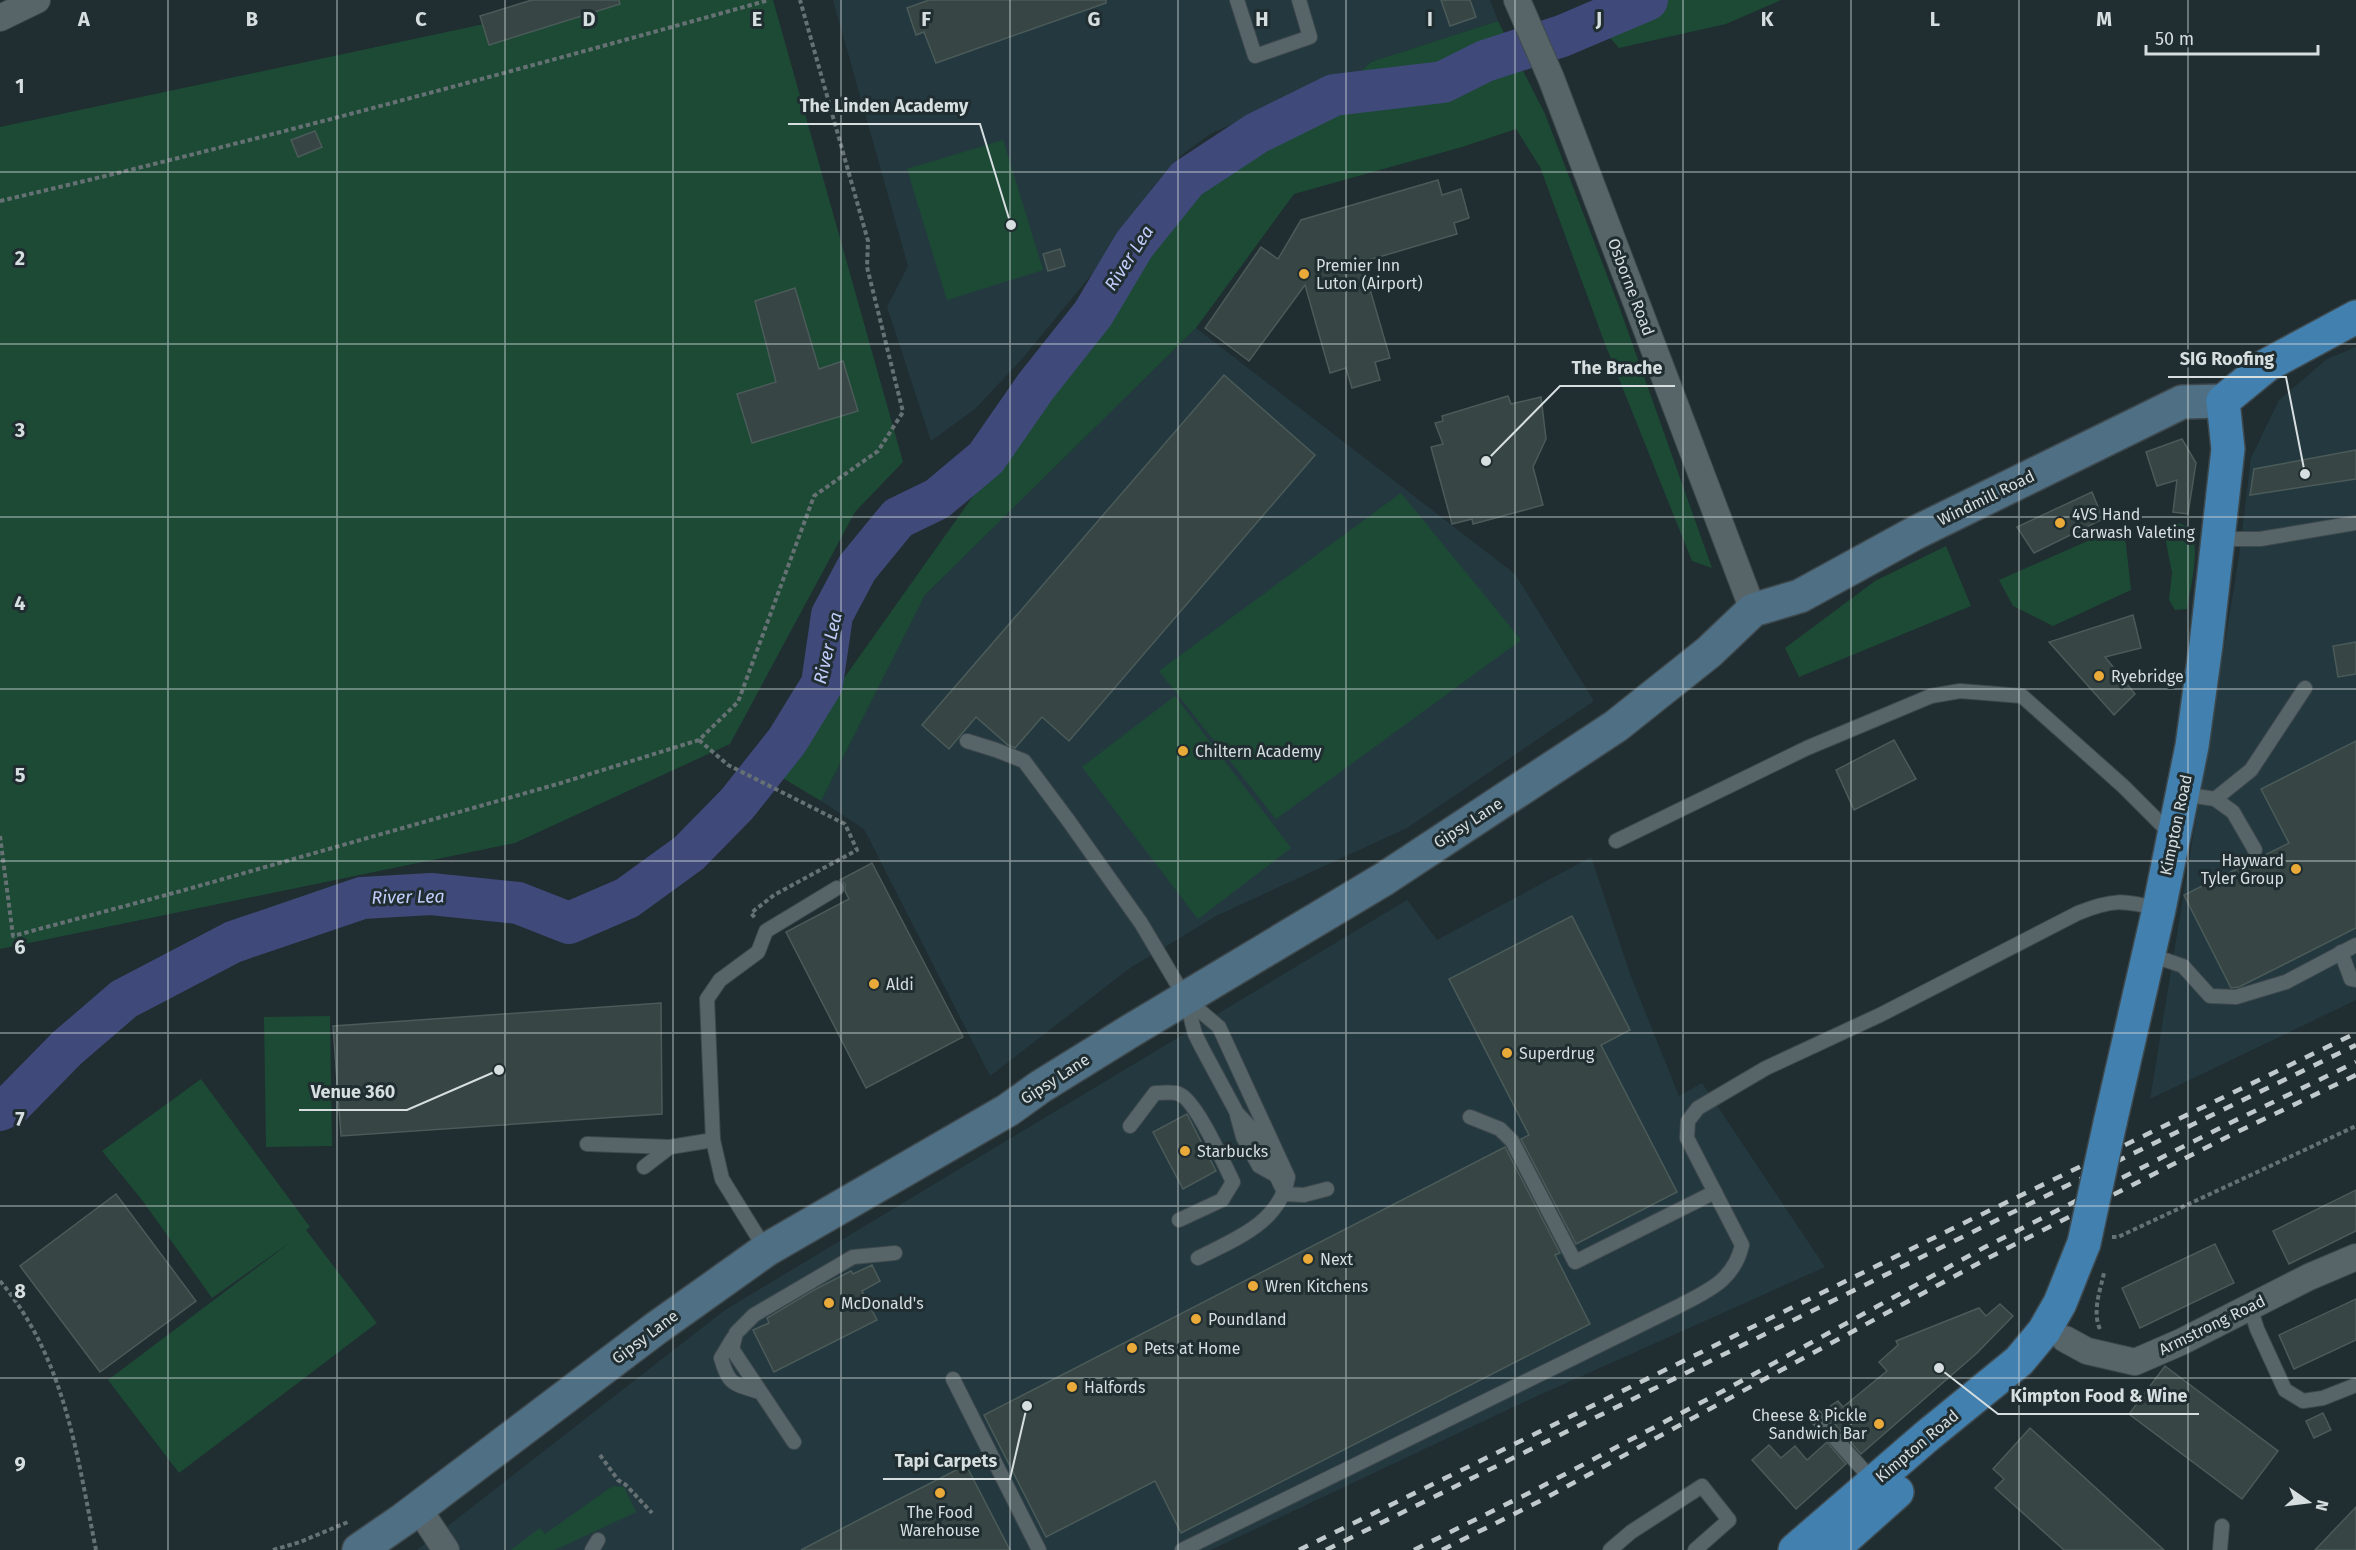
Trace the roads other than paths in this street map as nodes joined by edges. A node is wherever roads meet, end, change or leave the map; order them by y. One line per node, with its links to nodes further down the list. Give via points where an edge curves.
1 (37, 0): 5 (street)
2 (1237, 0): 3 (lane, via 1255,56 1310,37)
3 (1299, 0)
4 (1517, 0): 10 (street, Osborne Road, via 1551,78)
5 (0, 18)
6 (2356, 316): 7 (highway, via 2267,365)
7 (2223, 401): 9 (highway, Kimpton Road, via 2228,449); 10 (main road, Windmill Road, via 2182,402 1915,533 1800,596)
8 (2356, 523): 9 (lane, via 2260,539)
9 (2219, 539): 13 (highway, Kimpton Road, via 2206,645)
10 (1753, 610): 23 (main road, Gipsy Lane, via 1709,652 1616,726 1384,879)
11 (2305, 688): 13 (lane, via 2251,770)
12 (967, 741): 23 (lane, via 1024,761 1141,923)
13 (2199, 797): 14 (highway, Kimpton Road); 16 (lane, via 2233,812)
14 (2174, 837): 15 (lane, via 2022,696 1960,691 1932,696 1807,748); 18 (highway, Kimpton Road)
15 (1616, 840)
16 (2255, 850)
17 (837, 888): 26 (lane, via 766,931 758,952 720,980 707,999)
18 (2159, 909): 21 (highway, Kimpton Road); 31 (lane, via 2121,901 2103,902 1766,1068 1698,1108 1688,1121 1687,1138)
19 (2356, 945): 20 (lane)
20 (2341, 952): 21 (lane, via 2286,982 2236,997 2210,996 2183,966); 22 (lane, via 2351,979)
21 (2148, 954): 34 (highway, Kimpton Road, bridge, via 2110,1123)
22 (2356, 981)
23 (1186, 999): 32 (lane, via 1195,1034 1237,1113 1243,1137 1259,1166 1278,1176); 32 (lane, via 1219,1027 1288,1177); 35 (main road, Gipsy Lane, via 1008,1110)
24 (1470, 1117): 31 (lane, via 1500,1129 1512,1141 1575,1262)
25 (1130, 1126): 33 (lane, via 1155,1094 1178,1093 1189,1101 1219,1153 1233,1182 1222,1200)
26 (712, 1140): 28 (lane); 35 (lane, via 722,1179)
27 (587, 1144): 28 (lane)
28 (670, 1147): 29 (lane)
29 (644, 1167)
30 (1327, 1189): 32 (lane, via 1304,1195)
31 (1715, 1192): 53 (lane, via 1742,1245 1731,1273 1710,1290)
32 (1285, 1194): 38 (lane, via 1276,1209 1259,1224)
33 (1179, 1220)
34 (2102, 1243): 41 (highway, Kimpton Road); 47 (highway, Kimpton Road, via 2044,1332 2019,1361)
35 (766, 1250): 48 (main road, Gipsy Lane)
36 (895, 1253): 40 (lane, via 853,1257 754,1315)
37 (2356, 1257): 39 (street, Armstrong Road)
38 (1198, 1258)
39 (2250, 1307): 41 (street, Armstrong Road, via 2135,1362 2087,1351); 43 (lane, via 2285,1390 2303,1401 2324,1398)
40 (736, 1333): 44 (lane, via 732,1349); 44 (lane, via 721,1358 727,1377)
41 (2065, 1339): 57 (highway, Kimpton Road, via 2033,1376)
42 (953, 1379): 52 (lane)
43 (2356, 1384)
44 (759, 1392): 46 (lane)
45 (1816, 1417): 47 (lane)
46 (794, 1442)
47 (1874, 1482): 56 (highway, Kimpton Road)
48 (418, 1508): 50 (main road, Gipsy Lane); 51 (street)
49 (2222, 1526): 58 (lane)
50 (355, 1535)
51 (446, 1550)
52 (1039, 1550)
53 (1182, 1550)
54 (1610, 1550): 55 (lane, via 1702,1486 1729,1520)
55 (1695, 1550)
56 (1795, 1550)
57 (1832, 1550)
58 (2220, 1550)

